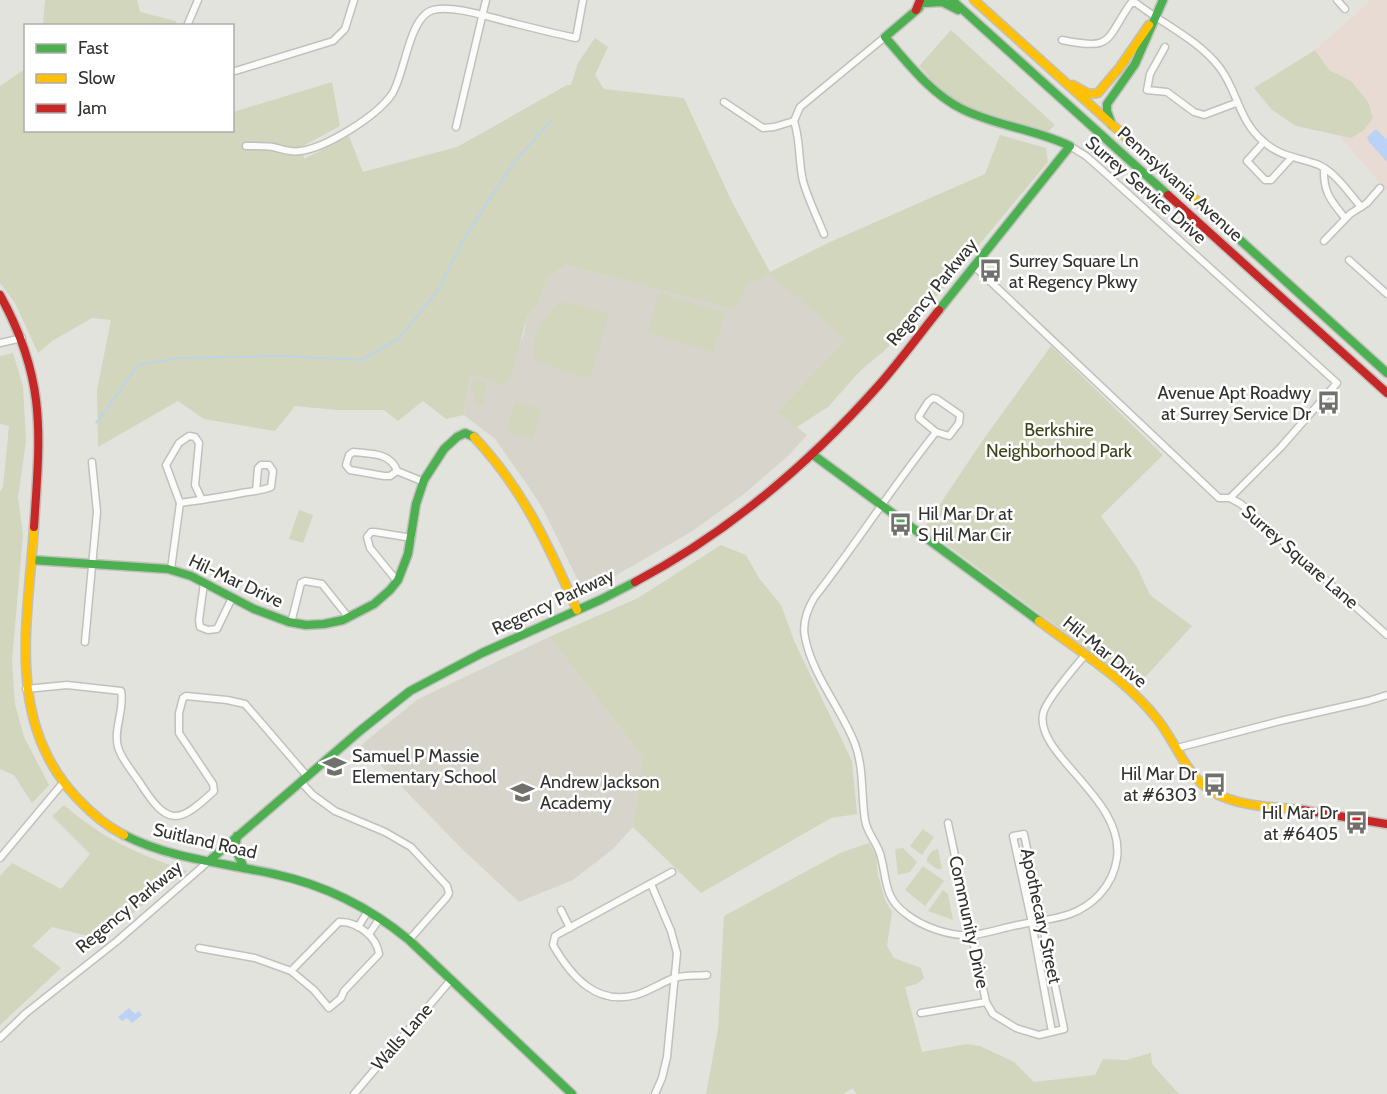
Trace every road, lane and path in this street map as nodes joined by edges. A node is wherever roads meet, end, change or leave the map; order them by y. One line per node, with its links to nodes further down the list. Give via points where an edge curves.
1 (198, 0): 15 (street)
2 (354, 0): 19 (street, via 344,32 333,41)
3 (486, 0): 12 (street)
4 (583, 0): 12 (street, via 576,38)
5 (952, 0): 14 (main road, Pennsylvania Avenue)
6 (1163, 0): 13 (main road)
7 (1338, 0): 11 (street)
8 (924, 1): 14 (main road, via 945,3); 16 (main road)
9 (975, 1): 20 (main road, Pennsylvania Avenue)
10 (1134, 1): 13 (street); 17 (street, via 1114,32 1100,43 1087,45)
11 (1345, 9)
12 (483, 15): 25 (street); 27 (street, via 445,9 428,12 414,30 392,94 372,115 352,128 299,152)
13 (1155, 17): 20 (main road, via 1098,93 1089,94); 22 (street, via 1215,63 1228,81); 24 (main road, via 1135,64 1107,104)
14 (975, 21): 45 (main road, Pennsylvania Avenue)
15 (188, 24)
16 (885, 37): 23 (street, via 800,107); 28 (main road, Surrey Service Drive, via 929,86 954,105)
17 (1062, 40)
18 (1165, 46): 22 (street, via 1150,74 1147,90 1167,92 1204,115)
19 (234, 71)
20 (1063, 80): 24 (main road, Pennsylvania Avenue)
21 (724, 102): 23 (street, via 763,128)
22 (1236, 103): 26 (street)
23 (794, 121): 34 (street, via 804,184)
24 (1113, 125): 44 (main road, Pennsylvania Avenue)
25 (456, 127)
26 (1264, 142): 29 (street); 29 (street, via 1247,161 1265,180 1271,180)
27 (246, 146)
28 (1070, 146): 37 (main road, Regency Parkway); 52 (street, Surrey Service Drive, via 1103,171 1337,383)
29 (1291, 158): 30 (street)
30 (1324, 169): 32 (street); 33 (street, via 1325,189)
31 (1380, 188): 32 (street)
32 (1361, 207): 33 (street)
33 (1345, 218): 35 (street)
34 (824, 234)
35 (1324, 241)
36 (1348, 260): 39 (street)
37 (974, 266): 47 (main road, Regency Parkway, via 879,385); 52 (street, Surrey Square Lane, via 1219,498)
38 (1387, 283): 39 (street)
39 (1380, 288): 40 (street)
40 (1387, 294)
41 (0, 295): 42 (main road, Suitland Road)
42 (22, 338): 43 (street); 57 (main road, Suitland Road, via 36,387 40,429)
43 (0, 343)
44 (1387, 372)
45 (1387, 393)
46 (936, 432): 46 (street, via 919,416 933,398 960,418 949,436); 55 (street)
47 (812, 454): 55 (main road, Hil-Mar Drive); 63 (main road, Regency Parkway, via 708,538 640,579)
48 (92, 462): 58 (street, via 98,512)
49 (397, 471): 49 (street, via 388,458 353,452 346,465 350,470 384,476); 50 (street)
50 (423, 482): 56 (main road, Hil-Mar Drive); 63 (main road, Hil-Mar Drive, via 456,438 464,433 472,435 495,458 537,519)
51 (256, 491): 53 (street)
52 (1230, 498): 66 (street, Surrey Square Lane)
53 (202, 500): 54 (street); 54 (street, via 195,485 199,443 189,436 179,443 166,465)
54 (180, 503): 59 (street)
55 (880, 505): 68 (main road, Hil-Mar Drive); 90 (street, via 814,598 805,623 806,640 860,760 865,821 881,854 891,899 905,914 930,927)
56 (412, 538): 60 (main road, Hil-Mar Drive); 60 (street, via 375,531 367,537 370,548)
57 (32, 560): 58 (main road, Hil-Mar Drive); 69 (main road, Suitland Road, via 25,642)
58 (93, 562): 59 (main road, Hil-Mar Drive); 67 (street)
59 (171, 569): 61 (main road, Hil-Mar Drive)
60 (398, 581): 64 (main road, Hil-Mar Drive, via 374,604)
61 (204, 583): 62 (main road, Hil-Mar Drive); 62 (street, via 200,627 217,628)
62 (232, 598): 65 (main road, Hil-Mar Drive)
63 (577, 610): 72 (main road, Regency Parkway, via 410,691)
64 (349, 618): 65 (main road, Hil-Mar Drive, via 315,625); 65 (street, via 322,584 306,581 301,583)
65 (291, 623)
66 (1387, 635)
67 (85, 642)
68 (1085, 655): 71 (main road, Hil-Mar Drive, via 1141,702); 85 (street, via 1050,699 1043,715 1044,729 1116,831 1116,869 1109,884 1083,909)
69 (26, 689): 72 (street, via 74,686 121,691 118,748 157,808 174,817 193,810 215,787 179,733 179,712 186,696 245,704); 73 (main road, Suitland Road, via 34,731)
70 (1387, 695): 71 (street)
71 (1177, 748): 75 (main road, Hil-Mar Drive, via 1196,778 1224,798)
72 (304, 779): 76 (main road, Regency Parkway); 91 (street, via 314,795 334,811 411,847 447,886 447,897)
73 (62, 784): 77 (street); 78 (main road, Suitland Road, via 115,831 150,846)
74 (948, 823): 90 (street, Community Drive)
75 (1387, 824)
76 (237, 836): 78 (main road, Regency Parkway); 79 (main road, via 235,848)
77 (0, 858)
78 (209, 861): 79 (main road, Suitland Road); 101 (street, Regency Parkway)
79 (244, 868): 82 (main road, Suitland Road, via 303,881)
80 (672, 872): 81 (street)
81 (651, 884): 88 (street); 95 (street, via 677,953)
82 (368, 910): 84 (main road, Suitland Road); 87 (street)
83 (561, 910): 88 (street)
84 (380, 918): 89 (street); 91 (main road, Suitland Road)
85 (1042, 921): 86 (street); 86 (street, Apothecary Street, via 1024,834 1013,836); 99 (street, Apothecary Street)
86 (1032, 922): 90 (street); 100 (street, Apothecary Street)
87 (358, 927): 89 (street); 93 (street, via 339,922)
88 (570, 927): 95 (street, via 555,936 553,945 572,972 595,992 624,998)
89 (369, 934): 93 (street, via 379,954 329,1008)
90 (972, 935): 97 (street, Community Drive)
91 (409, 940): 96 (main road, Suitland Road)
92 (199, 948): 93 (street, via 255,958)
93 (291, 971)
94 (707, 975): 95 (street)
95 (675, 978): 104 (street, via 667,1057)
96 (450, 981): 102 (street, Walls Lane); 103 (main road, Suitland Road)
97 (986, 1002): 98 (street); 100 (street, Community Drive, via 993,1014 1016,1028 1039,1035)
98 (921, 1013)
99 (1064, 1029): 100 (street, Community Drive)
100 (1052, 1032)
101 (0, 1038)
102 (354, 1094)
103 (572, 1094)
104 (655, 1094)

